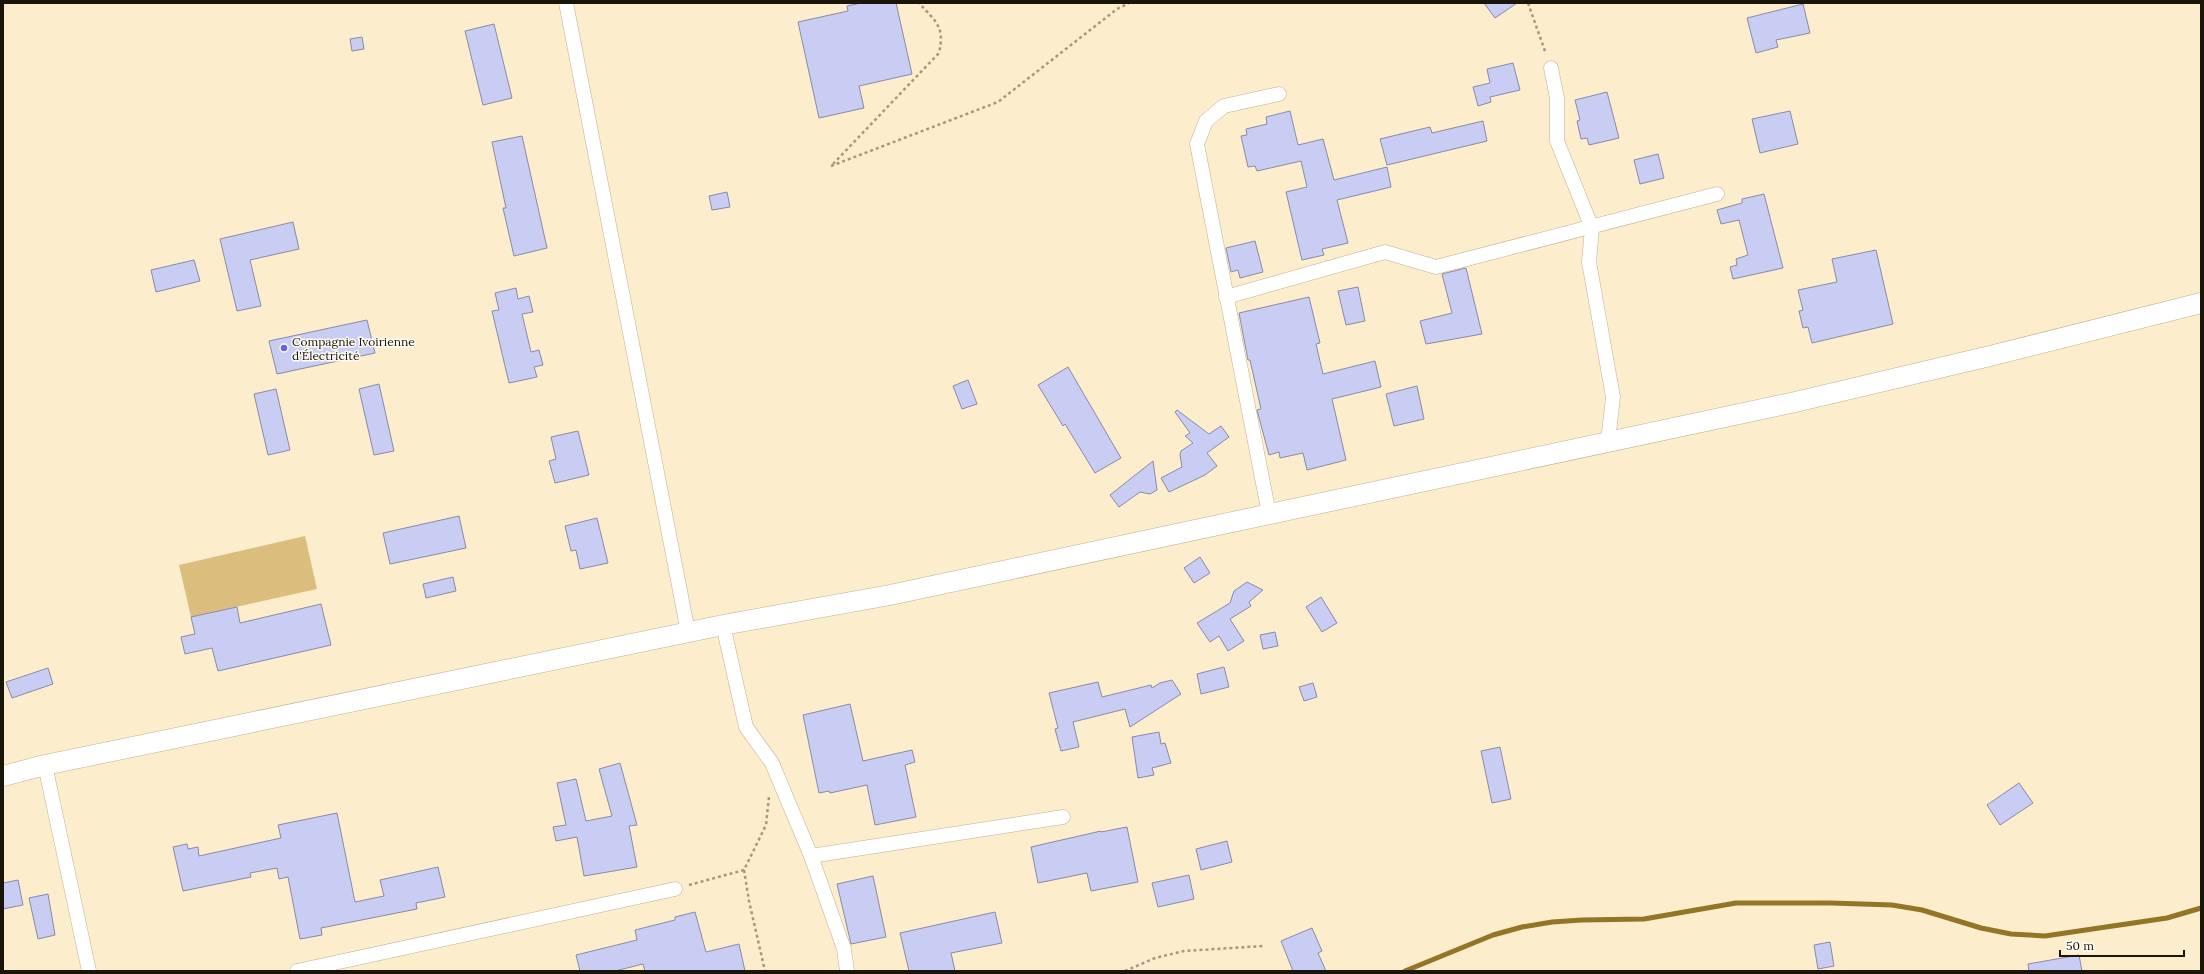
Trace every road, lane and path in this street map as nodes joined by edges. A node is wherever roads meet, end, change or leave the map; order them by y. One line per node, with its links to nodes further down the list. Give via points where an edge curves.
1 (566, 3): 14 (street)
2 (918, 3): 3 (path, via 940,27 939,53 831,166 998,102 1117,9)
3 (1129, 3)
4 (1528, 3): 5 (path)
5 (1551, 68): 8 (street, via 1558,98 1557,141)
6 (1279, 94): 9 (street, via 1224,106 1206,121 1197,144)
7 (1717, 194): 8 (street)
8 (1592, 228): 9 (street, via 1436,267 1385,252); 11 (street, via 1589,262 1613,396)
9 (1226, 297): 12 (street)
10 (2201, 304): 11 (street, via 1806,399)
11 (1608, 442): 12 (street)
12 (1268, 514): 13 (street, via 890,595)
13 (723, 625): 14 (street); 19 (street, via 746,727 772,763)
14 (688, 632): 15 (street)
15 (45, 765): 16 (street); 23 (street)
16 (3, 776)
17 (769, 794): 20 (path, via 766,825)
18 (1063, 817): 19 (street)
19 (811, 856): 26 (street, via 844,950)
20 (744, 870): 21 (path); 25 (path)
21 (675, 889): 24 (street)
22 (1264, 946): 27 (path, via 1184,951 1155,958)
23 (89, 971)
24 (297, 971)
25 (765, 971)
26 (847, 971)
27 (1125, 971)

